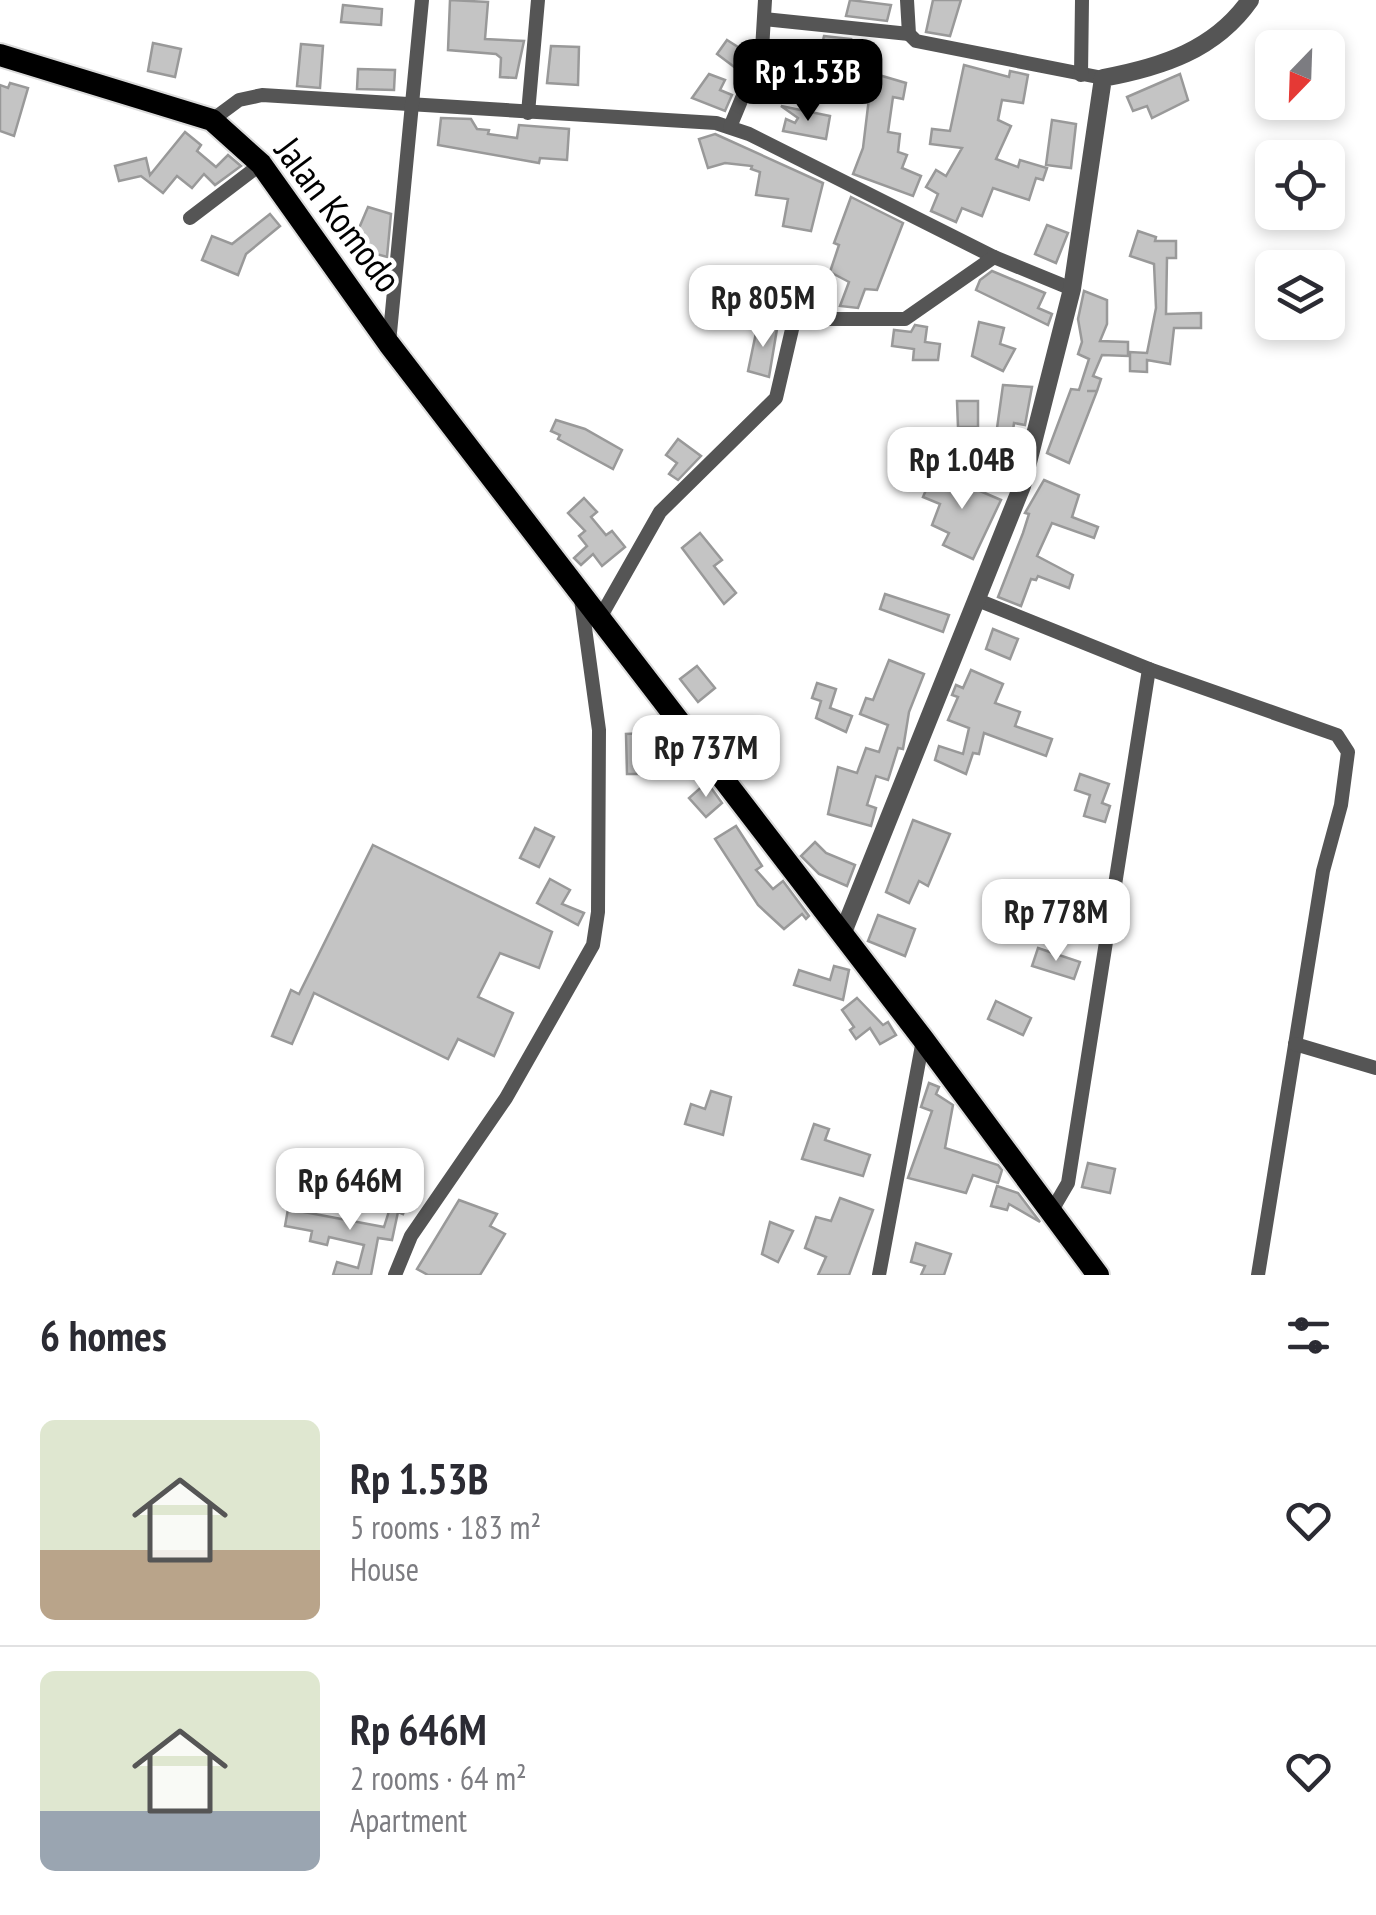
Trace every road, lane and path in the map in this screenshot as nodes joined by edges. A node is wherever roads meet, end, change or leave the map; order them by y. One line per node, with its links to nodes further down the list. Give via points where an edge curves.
1 (422, 0): 12 (street)
2 (538, 0): 13 (street)
3 (766, 0): 7 (street)
4 (907, 0): 8 (street)
5 (1082, 0): 10 (street)
6 (1250, 0): 11 (street, via 1232,26 1186,55)
7 (764, 19): 8 (street); 15 (street, via 762,50)
8 (909, 34): 10 (street, via 916,41)
9 (0, 55): 14 (highway, Jalan Komodo)
10 (1080, 74): 11 (street)
11 (1103, 78): 19 (street)
12 (415, 105): 13 (street); 14 (street, via 262,95 239,100); 20 (street)
13 (528, 113): 15 (street)
14 (212, 120): 16 (highway, Jalan Komodo)
15 (730, 126): 18 (street)
16 (262, 164): 17 (street); 20 (highway, Jalan Komodo)
17 (190, 218)
18 (994, 257): 19 (street); 23 (street, via 905,319 809,319 792,325 776,398 660,512)
19 (1072, 288): 22 (street, via 1022,486)
20 (389, 344): 21 (highway, Jalan Komodo)
21 (580, 592): 23 (highway, Jalan Komodo); 30 (street, via 600,730 593,944 578,980 412,1236)
22 (975, 599): 24 (street); 25 (street)
23 (601, 616): 25 (highway, Jalan Komodo)
24 (1149, 669): 27 (street, via 1345,742 1341,805 1323,871); 29 (street, via 1068,1182)
25 (842, 935): 26 (highway, Jalan Komodo)
26 (924, 1039): 29 (highway, Jalan Komodo); 31 (street)
27 (1295, 1044): 28 (street); 33 (street)
28 (1376, 1068)
29 (1051, 1212): 32 (highway, Jalan Komodo)
30 (394, 1275)
31 (879, 1275)
32 (1098, 1275)
33 (1258, 1275)

